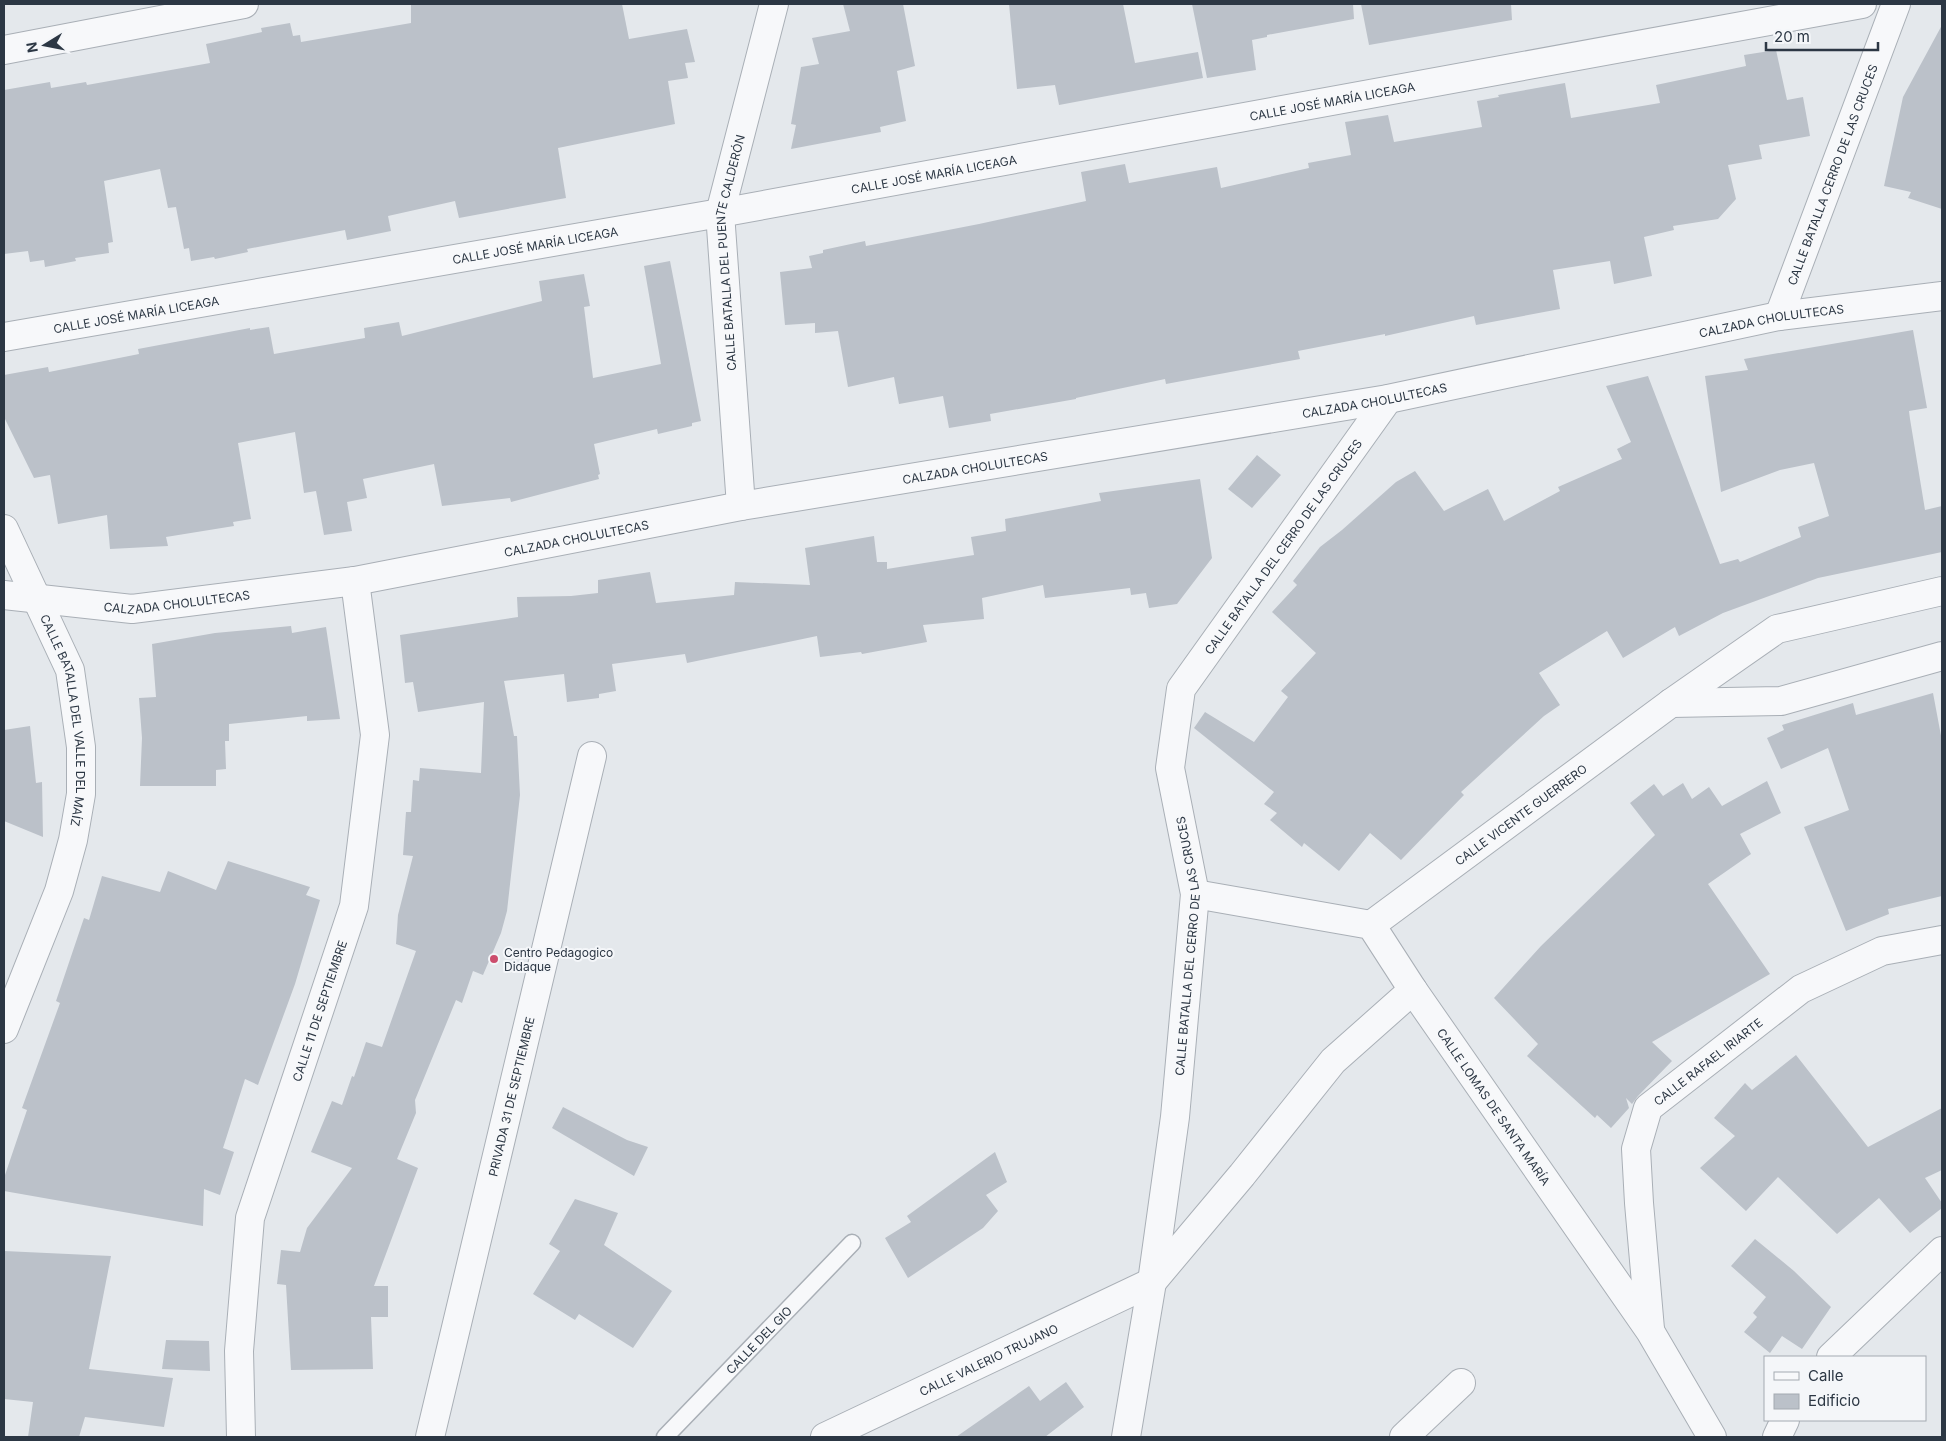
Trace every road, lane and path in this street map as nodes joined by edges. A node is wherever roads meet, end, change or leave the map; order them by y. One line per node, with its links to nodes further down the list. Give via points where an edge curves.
1 (244, 4): 5 (street)
2 (774, 4): 6 (street, CALLE BATALLA DEL PUENTE CALDERÓN)
3 (1862, 4): 6 (street, CALLE JOSÉ MARÍA LICEAGA)
4 (1896, 4): 8 (street, CALLE BATALLA CERRO DE LAS CRUCES)
5 (4, 50)
6 (720, 213): 9 (street, CALLE JOSÉ MARÍA LICEAGA); 11 (street, CALLE BATALLA DEL PUENTE CALDERÓN)
7 (1942, 296): 8 (street, CALZADA CHOLULTECAS)
8 (1779, 316): 10 (street, CALZADA CHOLULTECAS)
9 (4, 337)
10 (1388, 399): 11 (street, CALZADA CHOLULTECAS); 20 (street, CALLE BATALLA DEL CERRO DE LAS CRUCES, via 1181,689 1170,768)
11 (741, 506): 13 (street, CALZADA CHOLULTECAS)
12 (4, 529): 16 (street, CALLE BATALLA DEL VALLE DEL MAÍZ)
13 (355, 581): 16 (street, CALZADA CHOLULTECAS, via 132,609); 32 (street, CALLE 11 DE SEPTIEMBRE, via 376,736 354,906 250,1218 239,1351)
14 (1942, 591): 18 (street, CALLE VICENTE GUERRERO, via 1777,629)
15 (4, 595): 16 (street, CALZADA CHOLULTECAS)
16 (38, 599): 24 (street, CALLE BATALLA DEL VALLE DEL MAÍZ, via 70,670 81,747 81,794 59,891)
17 (1942, 656): 18 (street, via 1780,701)
18 (1671, 703): 21 (street, CALLE VICENTE GUERRERO)
19 (592, 756): 33 (street, PRIVADA 31 DE SEPTIEMBRE)
20 (1195, 894): 21 (street); 27 (street, CALLE BATALLA DEL CERRO DE LAS CRUCES, via 1175,1118)
21 (1371, 925): 23 (street, CALLE LOMAS DE SANTA MARÍA)
22 (1942, 940): 28 (street, CALLE RAFAEL IRIARTE, via 1882,951 1801,989 1648,1108 1636,1149)
23 (1414, 990): 27 (street, via 1333,1061); 28 (street, CALLE LOMAS DE SANTA MARÍA)
24 (4, 1029)
25 (852, 1243): 34 (lane, CALLE DEL GIO)
26 (1942, 1251): 29 (street)
27 (1152, 1282): 35 (street, CALLE VALERIO TRUJANO); 36 (street, CALLE BATALLA DEL CERRO DE LAS CRUCES)
28 (1650, 1331): 38 (street, CALLE LOMAS DE SANTA MARÍA)
29 (1832, 1356)
30 (1461, 1383): 37 (street)
31 (1785, 1421): 39 (street)
32 (241, 1437)
33 (430, 1437)
34 (665, 1437)
35 (825, 1437)
36 (1126, 1437)
37 (1404, 1437)
38 (1712, 1437)
39 (1777, 1437)

